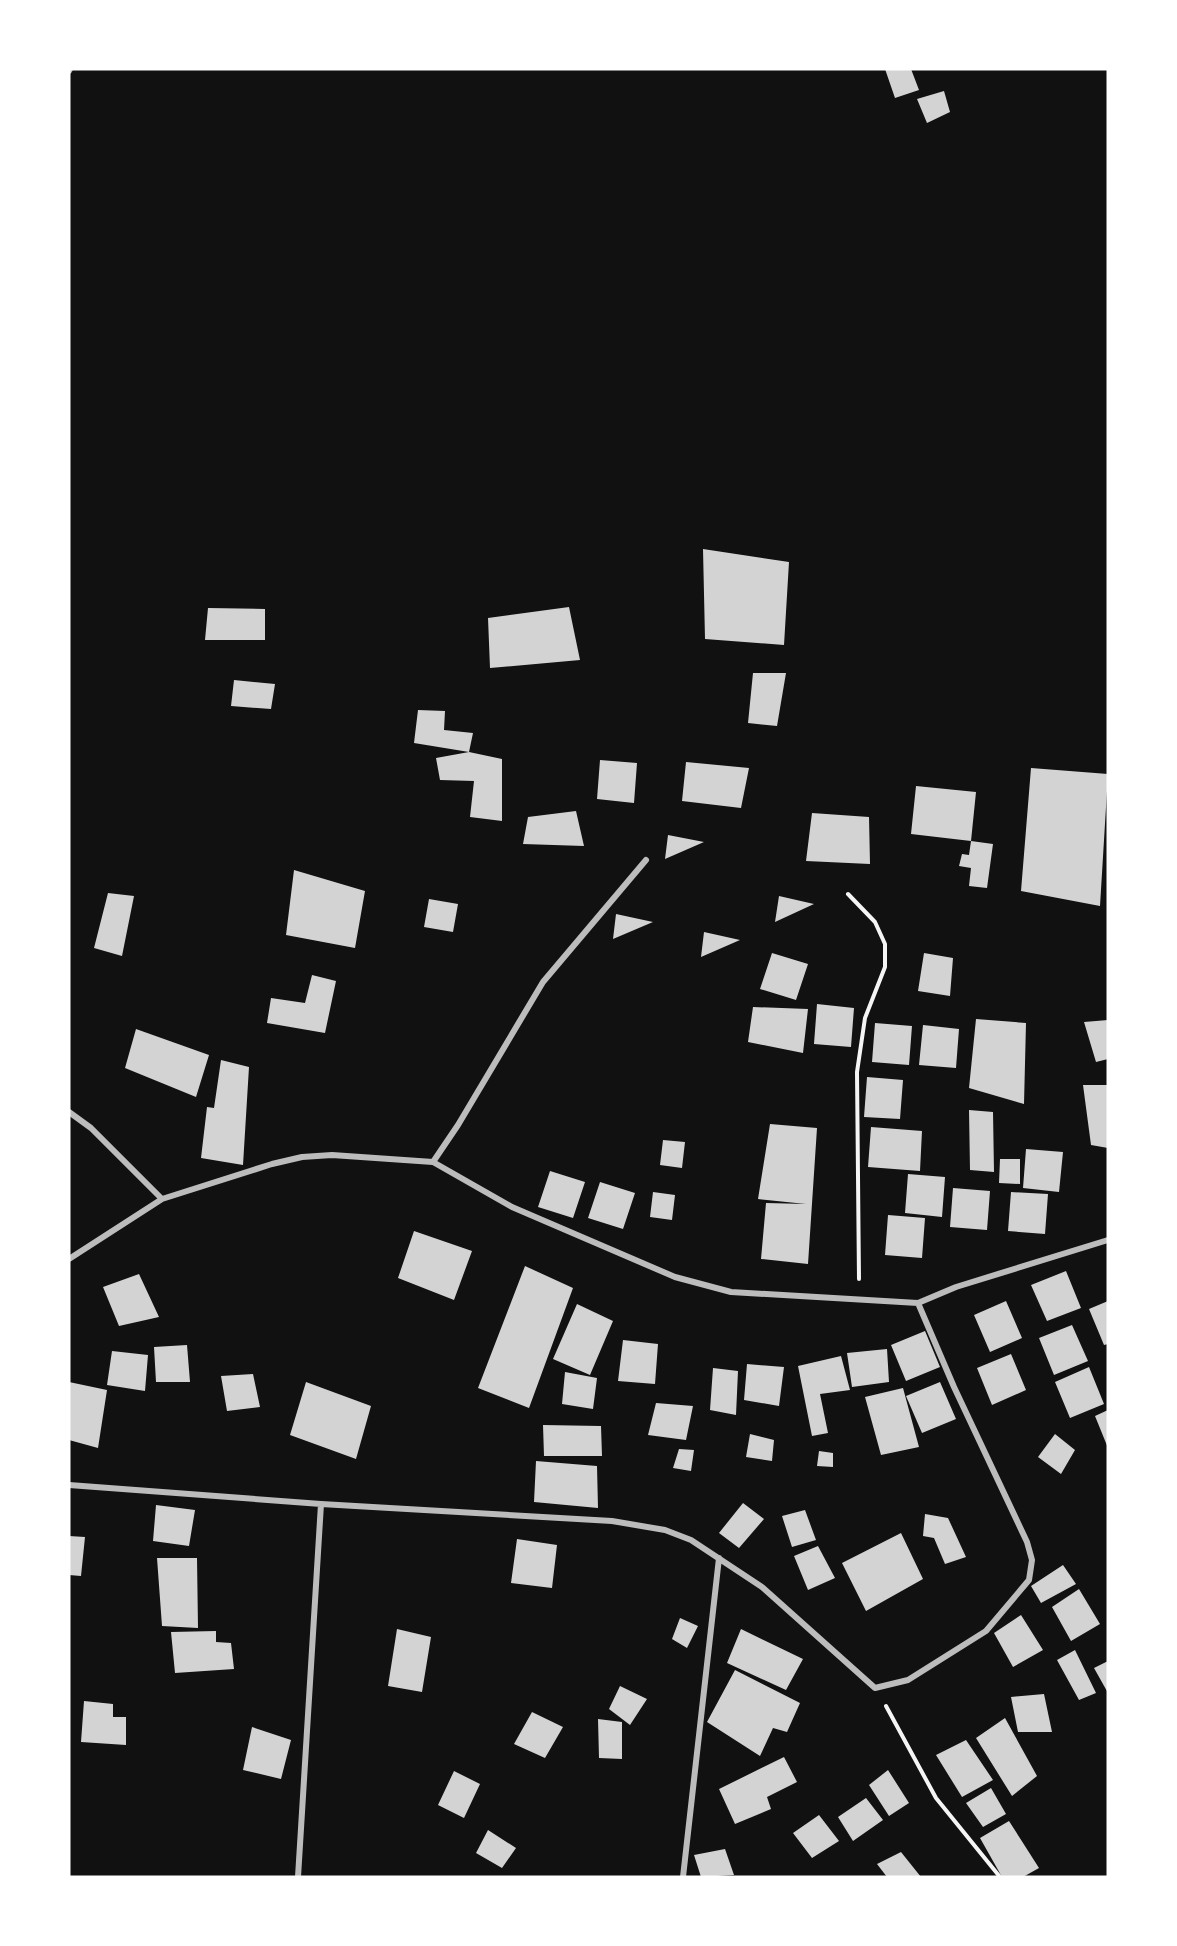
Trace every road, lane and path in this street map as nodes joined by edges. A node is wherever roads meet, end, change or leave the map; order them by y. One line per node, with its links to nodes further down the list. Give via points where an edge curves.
1 (646, 860): 4 (street, via 543,982)
2 (848, 894): 8 (path, via 874,922 885,944 885,967 865,1018 857,1072)
3 (69, 1112): 5 (street, via 91,1128)
4 (433, 1162): 5 (street, via 332,1155 302,1157); 8 (street, via 512,1207 675,1277 731,1292)
5 (162, 1199): 7 (street)
6 (1108, 1239): 9 (street)
7 (69, 1260)
8 (859, 1301): 9 (street)
9 (918, 1303): 13 (street, via 1032,1560 1029,1580 986,1631 908,1680)
10 (69, 1485): 11 (street)
11 (321, 1504): 12 (street, via 612,1521 665,1530 691,1540); 14 (street)
12 (719, 1558): 13 (street, via 762,1587); 15 (street)
13 (875, 1688): 16 (path, via 936,1798)
14 (298, 1877)
15 (683, 1877)
16 (1000, 1877)

